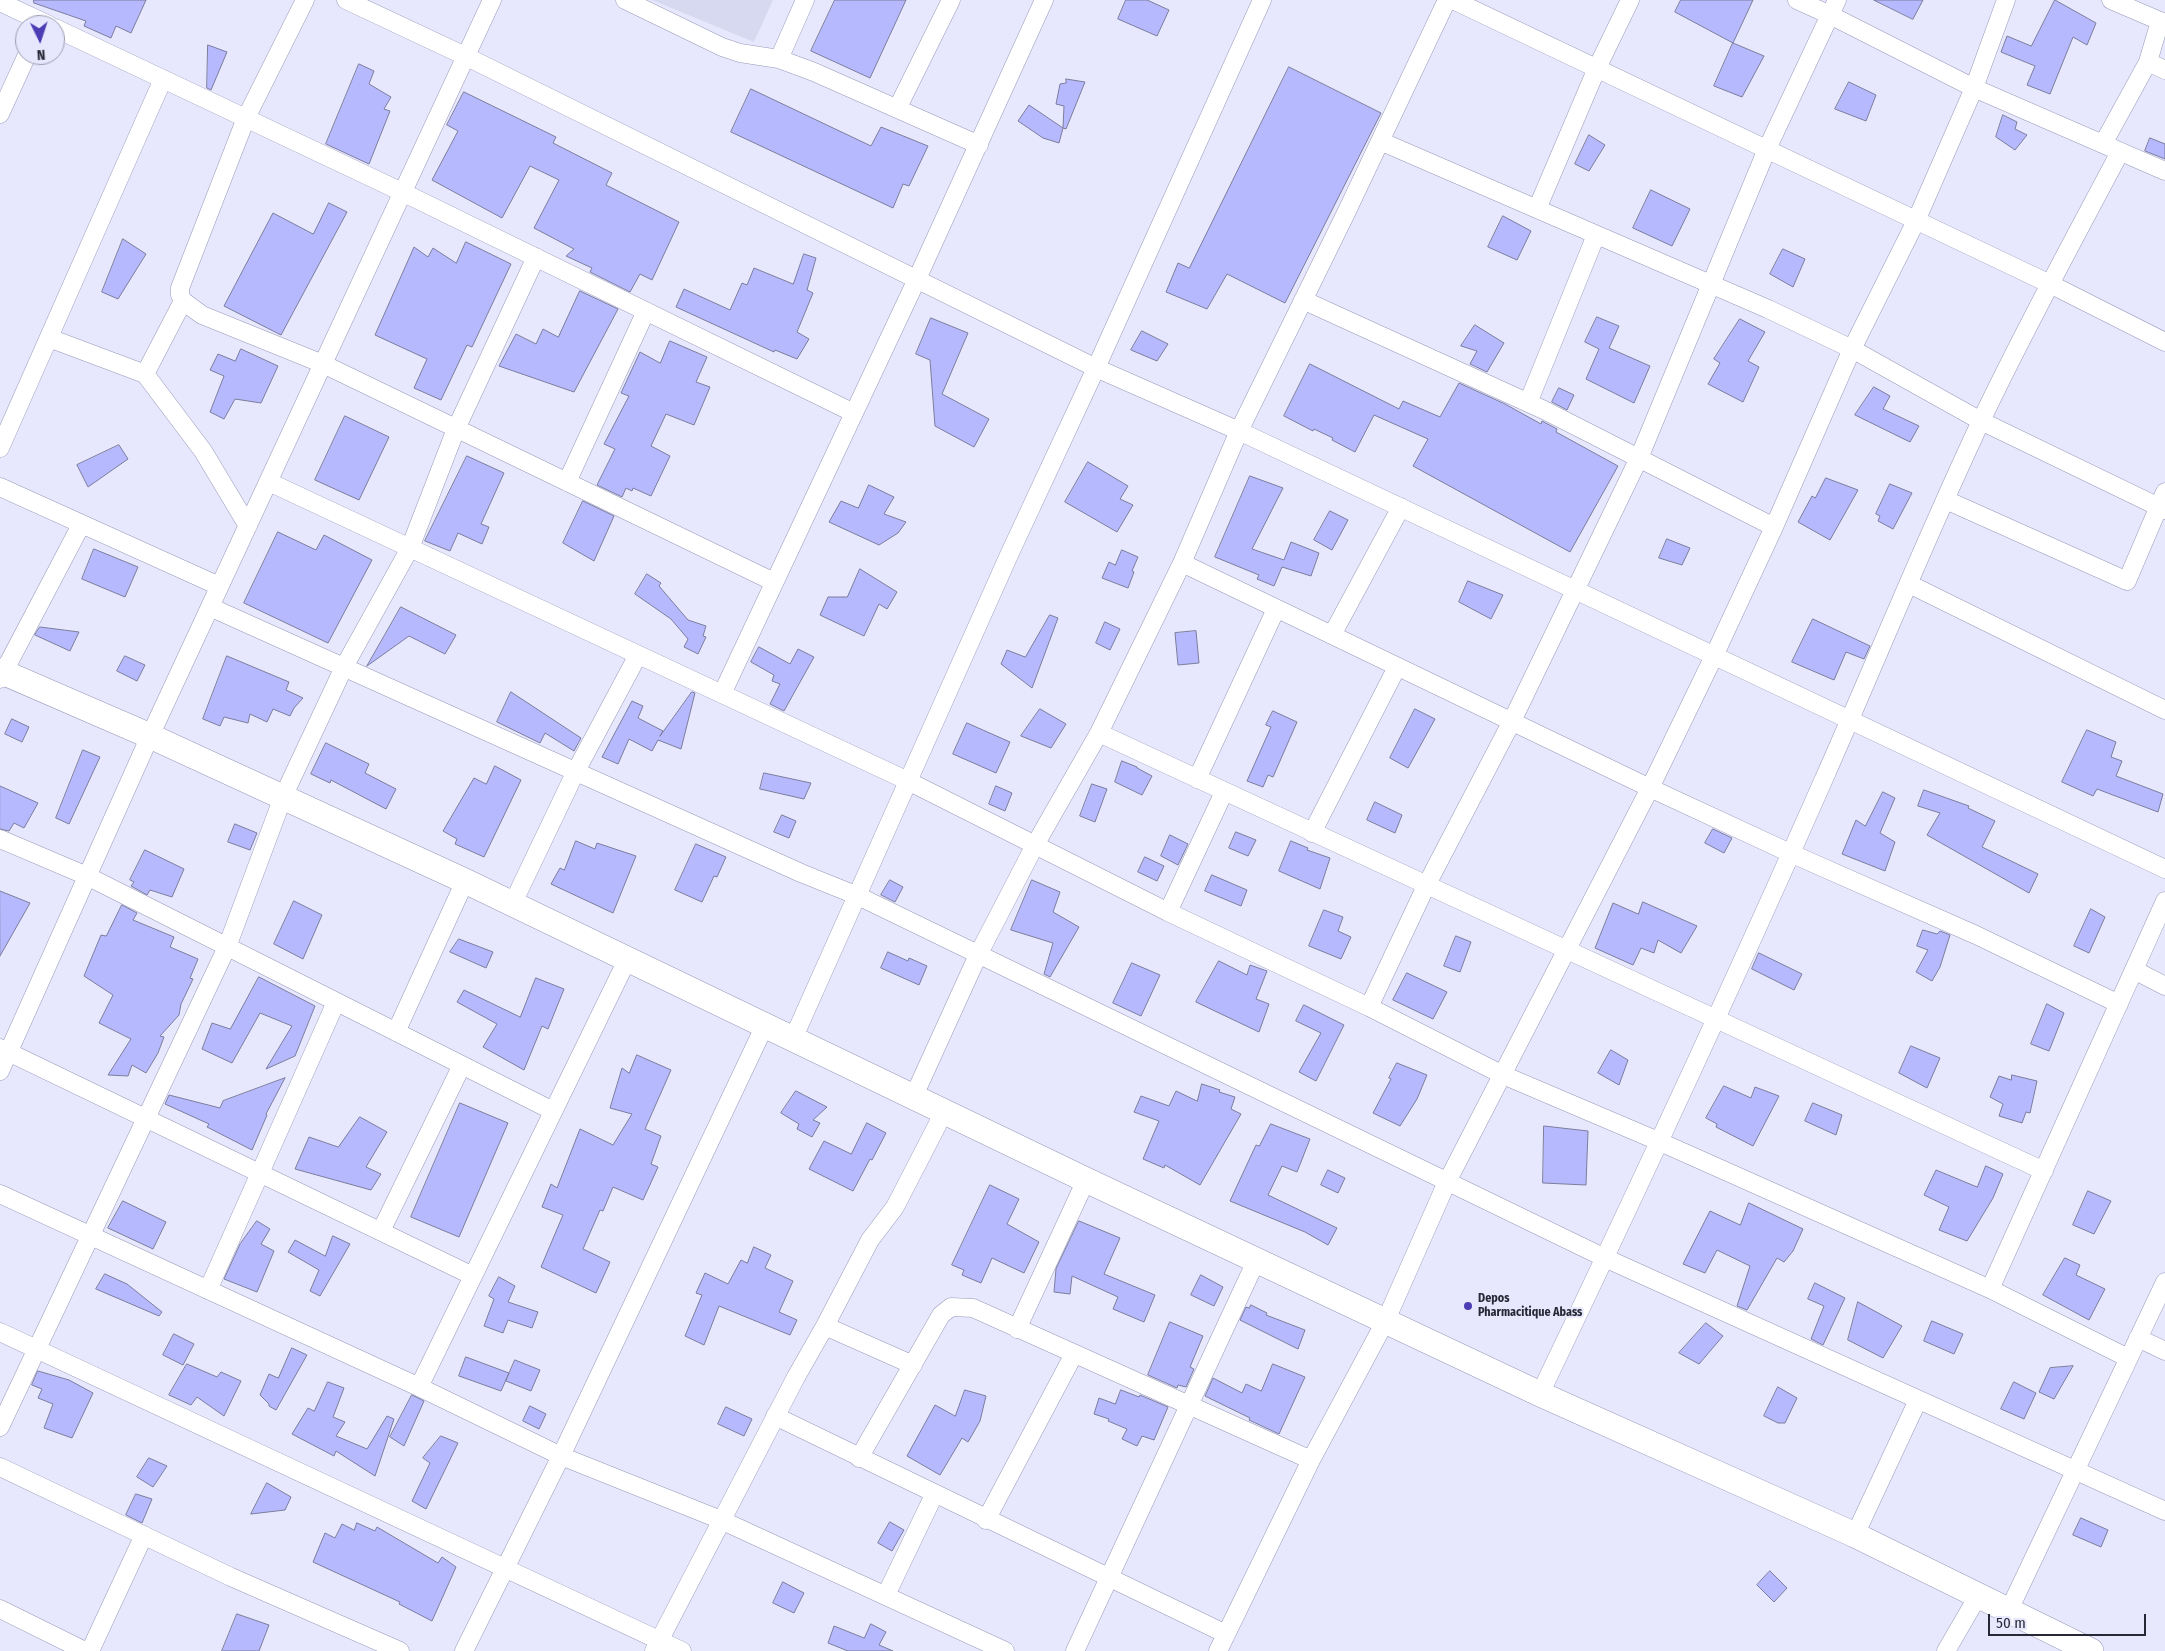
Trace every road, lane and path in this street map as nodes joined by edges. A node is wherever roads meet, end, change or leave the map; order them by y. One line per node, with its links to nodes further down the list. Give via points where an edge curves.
1 (306, 0): 29 (street)
2 (346, 0): 19 (street)
3 (492, 0): 19 (street)
4 (625, 0): 20 (street, via 722,47)
5 (805, 0): 20 (street)
6 (951, 0): 27 (street)
7 (1044, 0): 32 (street)
8 (1262, 0): 51 (street)
9 (1447, 0): 30 (street)
10 (1453, 0): 23 (street)
11 (1630, 0): 23 (street)
12 (1797, 0): 16 (street)
13 (2006, 0): 26 (street)
14 (2111, 0): 21 (street, via 2160,21)
15 (0, 2): 17 (street)
16 (1834, 7): 26 (street); 33 (street)
17 (27, 15)
18 (65, 33): 25 (street)
19 (465, 56): 36 (street); 41 (street)
20 (779, 59): 27 (street)
21 (2148, 62): 24 (street); 31 (street)
22 (22, 65): 28 (street)
23 (1597, 68): 33 (street); 37 (street)
24 (2165, 70)
25 (163, 79): 29 (street); 47 (street)
26 (1974, 88): 31 (street); 38 (street)
27 (898, 109): 32 (street)
28 (0, 114)
29 (246, 118): 36 (street); 45 (street, via 180,288)
30 (1380, 141): 37 (street); 44 (street)
31 (2103, 144): 34 (street)
32 (978, 145): 41 (street)
33 (1767, 149): 38 (street); 43 (street)
34 (2120, 152): 35 (street); 42 (street)
35 (2165, 171)
36 (402, 192): 40 (street); 50 (street)
37 (1537, 210): 39 (street)
38 (1916, 221): 42 (street); 49 (street)
39 (1596, 235): 43 (street); 53 (street)
40 (536, 257): 46 (street); 56 (street)
41 (917, 279): 51 (street); 54 (street)
42 (2050, 284): 48 (street); 55 (street)
43 (1712, 285): 49 (street); 59 (street)
44 (1303, 300): 53 (street); 57 (street)
45 (183, 301): 50 (street, via 202,315); 52 (street)
46 (646, 311): 54 (street); 61 (street)
47 (49, 338): 52 (street); 58 (street)
48 (2165, 342)
49 (1852, 349): 55 (street); 68 (street)
50 (323, 364): 56 (street); 60 (street)
51 (1096, 368): 57 (street); 91 (street)
52 (145, 374): 67 (street, via 203,451)
53 (1528, 403): 59 (street)
54 (854, 413): 71 (street)
55 (1981, 421): 63 (street); 64 (street)
56 (456, 429): 61 (street); 69 (street)
57 (1239, 431): 65 (street); 70 (street)
58 (0, 448)
59 (1639, 458): 68 (street); 74 (street)
60 (269, 482): 67 (street); 69 (street)
61 (567, 482): 71 (street)
62 (0, 488): 66 (street)
63 (1946, 500): 64 (street, via 2127,581); 72 (street)
64 (2163, 503)
65 (1401, 507): 74 (street); 77 (street)
66 (82, 525): 73 (street); 82 (street)
67 (248, 526): 73 (street)
68 (1774, 527): 79 (street)
69 (410, 548): 78 (street); 80 (street)
70 (1182, 563): 76 (street); 87 (street)
71 (774, 582): 83 (street)
72 (1908, 584): 84 (street); 85 (street)
73 (219, 586): 75 (street)
74 (1576, 590): 79 (street); 86 (street)
75 (210, 607): 80 (street); 88 (street)
76 (1276, 609): 77 (street); 90 (street)
77 (1332, 635): 81 (street)
78 (638, 655): 83 (street); 89 (street)
79 (1714, 656): 85 (street); 92 (street)
80 (344, 667): 89 (street); 94 (street)
81 (1397, 667): 86 (street); 95 (street)
82 (1, 674): 88 (main road)
83 (722, 694): 91 (street)
84 (2165, 710)
85 (1849, 718): 98 (street); 99 (street)
86 (1512, 722): 92 (street); 102 (street)
87 (1099, 733): 90 (street); 97 (street)
88 (150, 736): 94 (main road); 100 (street)
89 (576, 771): 103 (street); 105 (street)
90 (1197, 779): 93 (street)
91 (908, 781): 97 (street); 103 (street)
92 (1650, 788): 98 (street); 108 (street)
93 (1224, 792): 95 (street); 106 (street)
94 (283, 797): 101 (main road); 107 (street)
95 (1312, 833): 102 (street)
96 (0, 839): 100 (street)
97 (1035, 845): 106 (street); 109 (street)
98 (1790, 853): 114 (street, via 1976,935); 116 (street)
99 (2165, 869)
100 (87, 876): 107 (street); 120 (street)
101 (465, 881): 105 (main road); 118 (street)
102 (1426, 886): 108 (street); 115 (street)
103 (858, 896): 109 (street); 119 (street)
104 (2165, 901): 111 (street)
105 (512, 905): 110 (main road)
106 (1168, 912): 115 (street)
107 (227, 947): 113 (street); 127 (street)
108 (1566, 950): 116 (street); 123 (street)
109 (978, 955): 124 (street); 132 (street)
110 (627, 960): 117 (main road); 125 (street)
111 (2134, 970): 112 (street); 114 (street)
112 (2165, 986)
113 (336, 1002): 118 (street); 130 (street)
114 (2119, 1004): 129 (street)
115 (1370, 1007): 123 (street)
116 (1715, 1019): 128 (street); 129 (street)
117 (765, 1025): 119 (main road); 158 (street)
118 (396, 1032): 121 (street)
119 (793, 1039): 124 (main road)
120 (4, 1050): 122 (street); 127 (street)
121 (462, 1065): 125 (street); 134 (street)
122 (0, 1071)
123 (1503, 1075): 128 (street); 132 (street)
124 (913, 1098): 126 (main road)
125 (553, 1111): 138 (street)
126 (944, 1112): 131 (main road); 143 (street, via 895,1207 870,1240)
127 (146, 1118): 130 (street); 135 (street)
128 (1658, 1141): 136 (street); 140 (street)
129 (2044, 1171): 140 (street)
130 (260, 1173): 134 (street); 141 (street)
131 (1086, 1180): 137 (main road); 144 (street)
132 (1447, 1182): 136 (street); 142 (street)
133 (0, 1194): 135 (street)
134 (381, 1231): 138 (street)
135 (89, 1235): 141 (street); 147 (street)
136 (1605, 1258): 153 (street); 154 (street)
137 (1256, 1261): 142 (main road); 155 (street)
138 (473, 1276): 152 (street)
139 (2165, 1282): 146 (street)
140 (1990, 1289): 150 (street)
141 (208, 1290): 152 (street)
142 (1386, 1320): 153 (main road); 160 (street)
143 (826, 1326): 151 (street); 156 (street)
144 (1017, 1330): 149 (street); 151 (street, via 973,1308 951,1307 941,1314)
145 (0, 1332): 147 (street)
146 (2138, 1338): 148 (street); 150 (street)
147 (36, 1349): 157 (street); 169 (street)
148 (2165, 1351)
149 (1074, 1354): 155 (street); 166 (street)
150 (2128, 1358): 162 (street)
151 (913, 1365): 159 (street)
152 (418, 1387): 158 (street)
153 (1540, 1394): 168 (main road)
154 (1918, 1400): 162 (street); 168 (street)
155 (1188, 1404): 160 (street); 170 (street)
156 (775, 1416): 159 (street); 165 (street)
157 (0, 1427)
158 (561, 1456): 165 (street); 169 (street)
159 (859, 1458): 163 (street)
160 (1312, 1460): 175 (street)
161 (0, 1467): 167 (street)
162 (2075, 1471): 164 (street); 174 (street)
163 (934, 1495): 166 (street); 171 (street)
164 (2165, 1511)
165 (721, 1520): 171 (street); 176 (street)
166 (986, 1520): 170 (street)
167 (144, 1535): 178 (street); 179 (street)
168 (1855, 1535): 172 (main road)
169 (505, 1567): 176 (street); 180 (street)
170 (1108, 1578): 175 (street); 183 (street)
171 (886, 1596): 182 (street)
172 (1978, 1596): 174 (main road); 185 (street)
173 (0, 1609): 177 (street)
174 (2009, 1610): 186 (main road)
175 (1226, 1634): 184 (street)
176 (656, 1646): 181 (street)
177 (85, 1651)
178 (90, 1651)
179 (400, 1651)
180 (464, 1651)
181 (682, 1651)
182 (1006, 1651)
183 (1075, 1651)
184 (1218, 1651)
185 (1946, 1651)
186 (2091, 1651)

